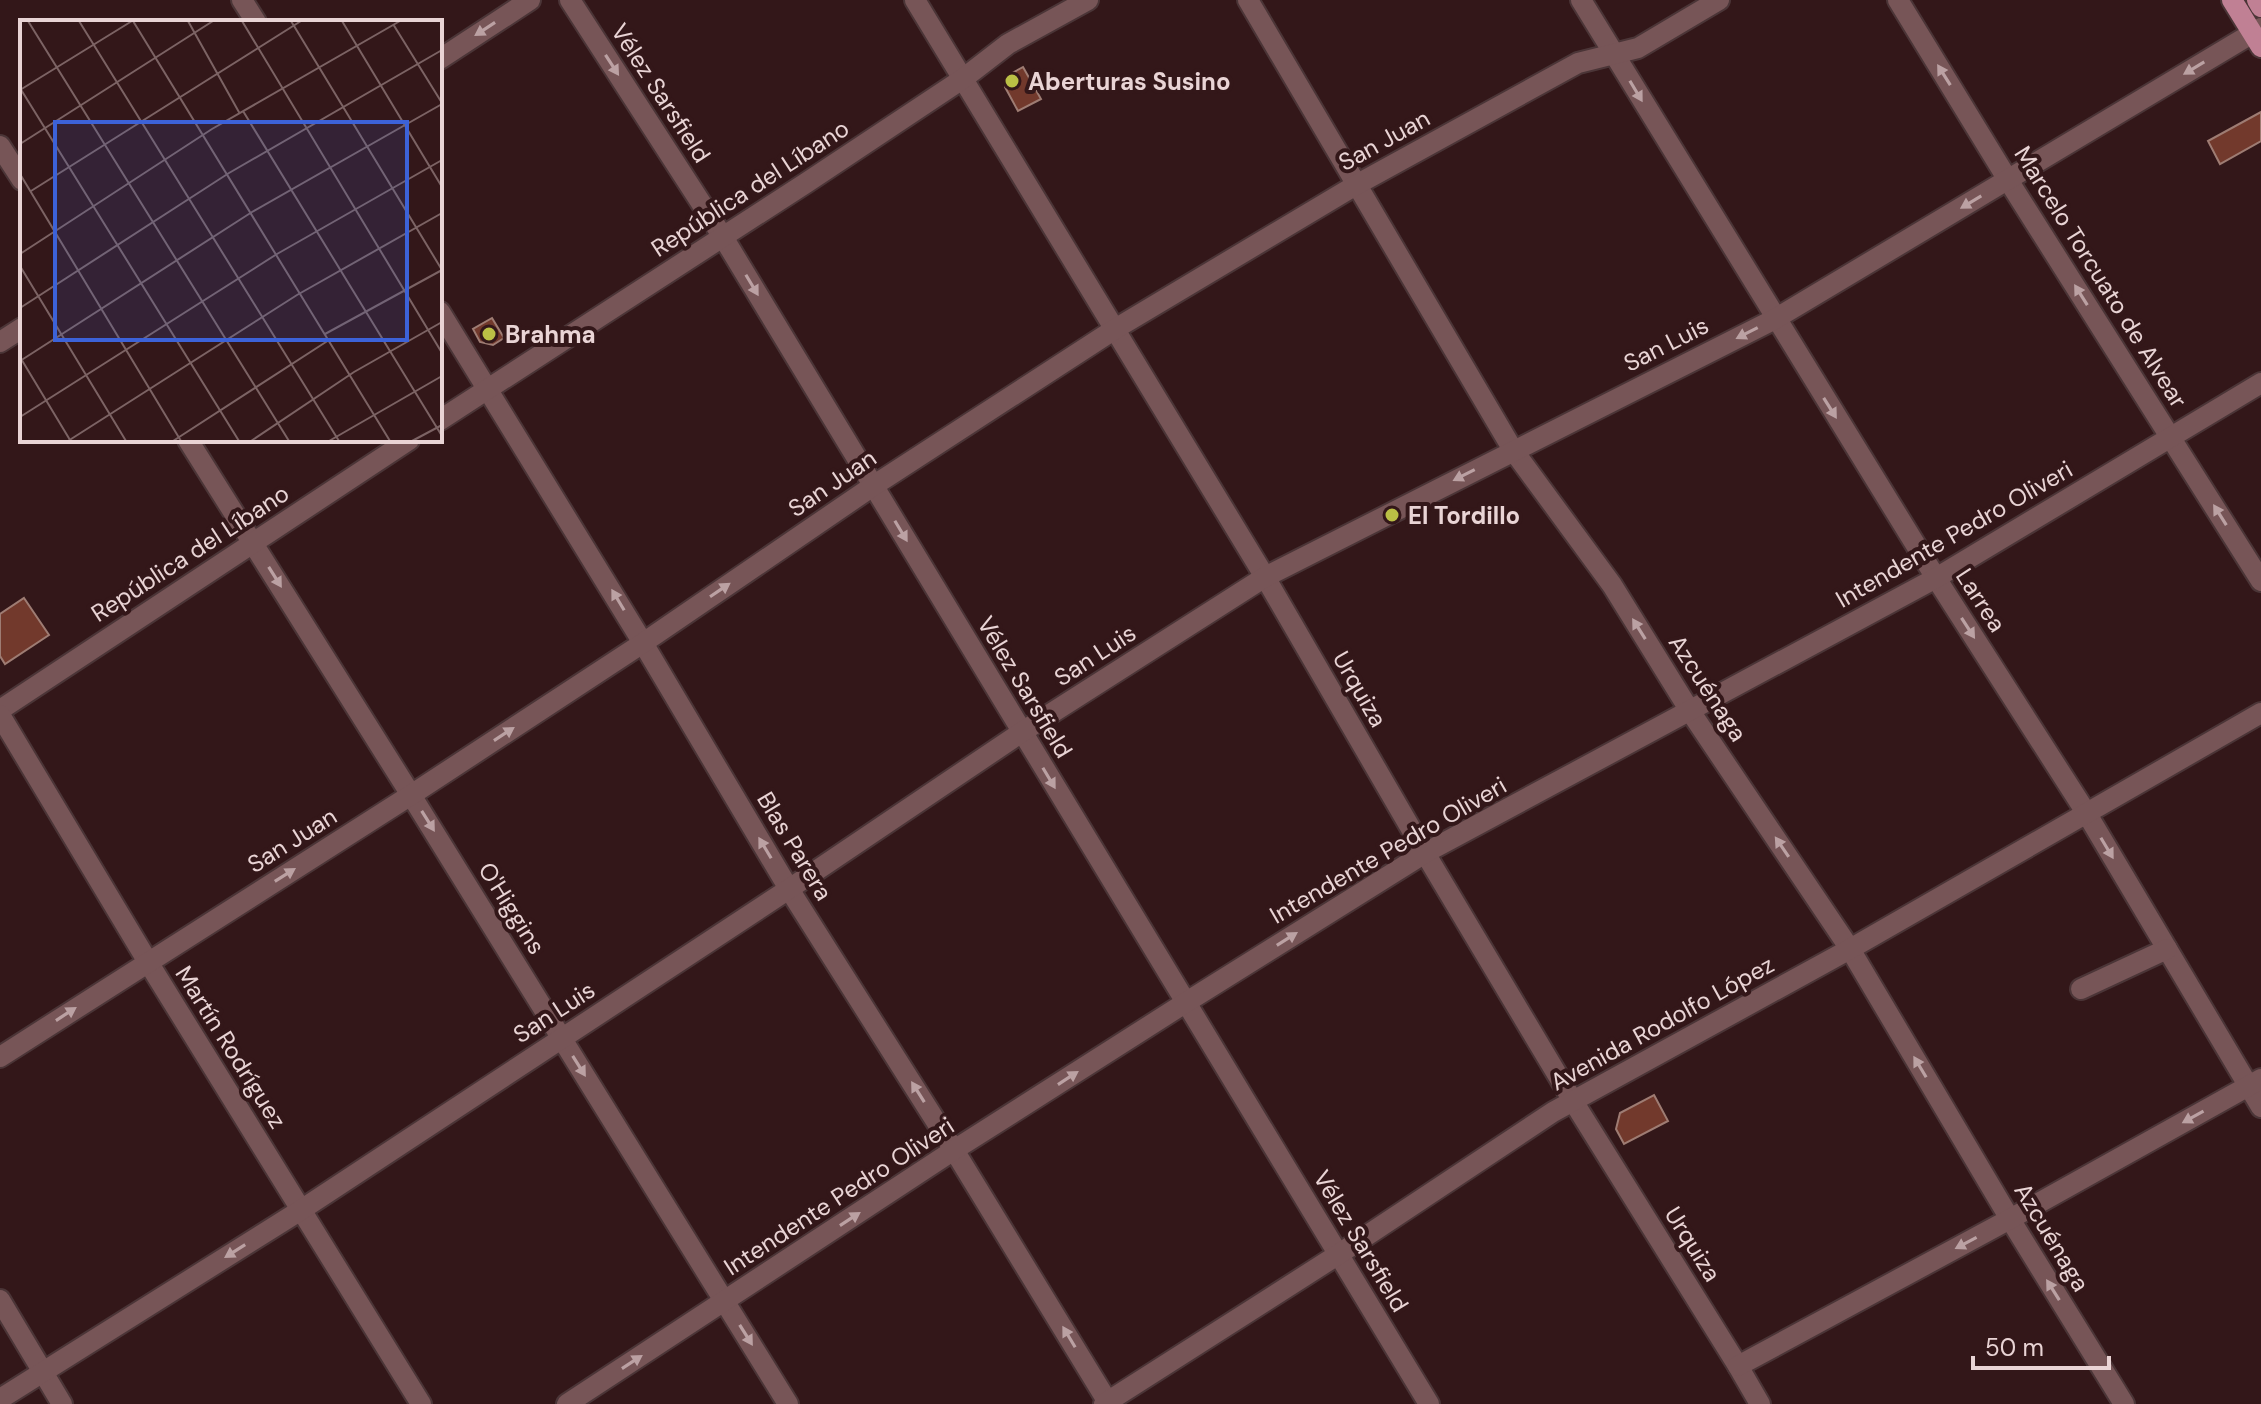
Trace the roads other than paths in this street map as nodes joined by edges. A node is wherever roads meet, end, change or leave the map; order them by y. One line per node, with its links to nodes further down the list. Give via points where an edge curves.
1 (242, 0): 13 (street)
2 (530, 0): 16 (street, one-way to 16)
3 (570, 0): 22 (street, Vélez Sarsfield, one-way to 22)
4 (915, 0): 17 (street, Urquiza)
5 (1088, 0): 17 (street, República del Líbano, via 1008,44)
6 (1248, 0): 21 (street, Azcuénaga)
7 (1581, 0): 15 (street, Larrea)
8 (1719, 0): 15 (street, San Juan, via 1638,48)
9 (1898, 0): 20 (street, Marcelo Torcuato de Alvear, one-way to 9)
10 (2232, 0): 14 (main road)
11 (2257, 0): 12 (main road)
12 (2261, 7)
13 (255, 20)
14 (2258, 36): 20 (street, San Luis, one-way to 20)
15 (1614, 55): 21 (street, San Juan, via 1578,63); 24 (street, Larrea, one-way to 24)
16 (442, 58)
17 (964, 78): 22 (street, República del Líbano); 26 (street, Urquiza)
18 (0, 146): 19 (street)
19 (20, 177)
20 (2008, 180): 24 (street, San Luis, one-way to 24); 31 (street, Marcelo Torcuato de Alvear, one-way to 20)
21 (1356, 185): 26 (street, San Juan); 34 (street, Azcuénaga)
22 (723, 237): 29 (street, República del Líbano); 35 (street, Vélez Sarsfield, one-way to 35)
23 (442, 315): 29 (street, Blas Parera)
24 (1775, 319): 34 (street, San Luis, one-way to 34); 38 (street, Larrea, one-way to 38)
25 (20, 329): 27 (street)
26 (1115, 329): 35 (street, San Juan); 37 (street, Urquiza)
27 (0, 342)
28 (2261, 383): 31 (street, Intendente Pedro Oliveri)
29 (488, 388): 30 (street, República del Líbano); 40 (street, Blas Parera, one-way to 29)
30 (442, 419)
31 (2170, 436): 38 (street, Intendente Pedro Oliveri); 39 (street, Marcelo Torcuato de Alvear, one-way to 31)
32 (189, 442): 36 (street, O'Higgins)
33 (406, 442): 36 (street, República del Líbano)
34 (1513, 450): 37 (street, San Luis, one-way to 37); 41 (street, Azcuénaga, one-way to 34, via 1612,585)
35 (873, 486): 40 (street, San Juan, one-way to 35); 44 (street, Vélez Sarsfield, one-way to 44)
36 (253, 542): 42 (street, República del Líbano); 45 (street, O'Higgins, one-way to 45)
37 (1265, 577): 44 (street, San Luis); 47 (street, Urquiza)
38 (1936, 578): 41 (street, Intendente Pedro Oliveri); 46 (street, Larrea, one-way to 46)
39 (2261, 581)
40 (643, 643): 45 (street, San Juan, one-way to 40); 48 (street, Blas Parera, one-way to 40)
41 (1690, 711): 47 (street, Intendente Pedro Oliveri); 49 (street, Azcuénaga, one-way to 41)
42 (0, 712): 51 (street, Martín Rodríguez)
43 (2261, 713): 46 (street, Avenida Rodolfo López)
44 (1022, 732): 48 (street, San Luis); 53 (street, Vélez Sarsfield, one-way to 53)
45 (411, 795): 51 (street, San Juan, one-way to 45); 54 (street, O'Higgins, one-way to 54)
46 (2087, 814): 49 (street, Avenida Rodolfo López); 50 (street, Larrea, one-way to 50)
47 (1425, 853): 53 (street, Intendente Pedro Oliveri, one-way to 47); 57 (street, Urquiza)
48 (789, 889): 54 (street, San Luis); 59 (street, Blas Parera, one-way to 48)
49 (1850, 949): 57 (street, Avenida Rodolfo López); 61 (street, Azcuénaga, one-way to 49)
50 (2167, 949): 52 (street); 56 (street, Larrea)
51 (148, 962): 55 (street, San Juan, one-way to 51); 60 (street, Martín Rodríguez)
52 (2081, 989)
53 (1185, 1003): 59 (street, Intendente Pedro Oliveri, one-way to 53); 62 (street, Vélez Sarsfield)
54 (561, 1038): 60 (street, San Luis); 64 (street, O'Higgins, one-way to 64)
55 (0, 1057)
56 (2255, 1082): 58 (street, Larrea); 61 (street, one-way to 61)
57 (1573, 1101): 62 (street, Avenida Rodolfo López); 65 (street, Urquiza)
58 (2261, 1107)
59 (954, 1150): 64 (street, Intendente Pedro Oliveri, one-way to 59); 68 (street, Blas Parera, one-way to 59)
60 (301, 1210): 66 (street, San Luis, one-way to 66); 70 (street, Martín Rodríguez)
61 (2010, 1219): 65 (street, one-way to 65); 75 (street, Azcuénaga, one-way to 61)
62 (1339, 1254): 68 (street, Avenida Rodolfo López); 73 (street, Vélez Sarsfield)
63 (0, 1300): 66 (street)
64 (725, 1301): 71 (street, Intendente Pedro Oliveri, one-way to 64); 72 (street, O'Higgins, one-way to 72)
65 (1738, 1366): 74 (street, Urquiza)
66 (44, 1372): 67 (street, San Luis); 69 (street)
67 (0, 1399)
68 (1107, 1403)
69 (62, 1404)
70 (421, 1404)
71 (567, 1404)
72 (788, 1404)
73 (1429, 1404)
74 (1760, 1404)
75 (2124, 1404)

